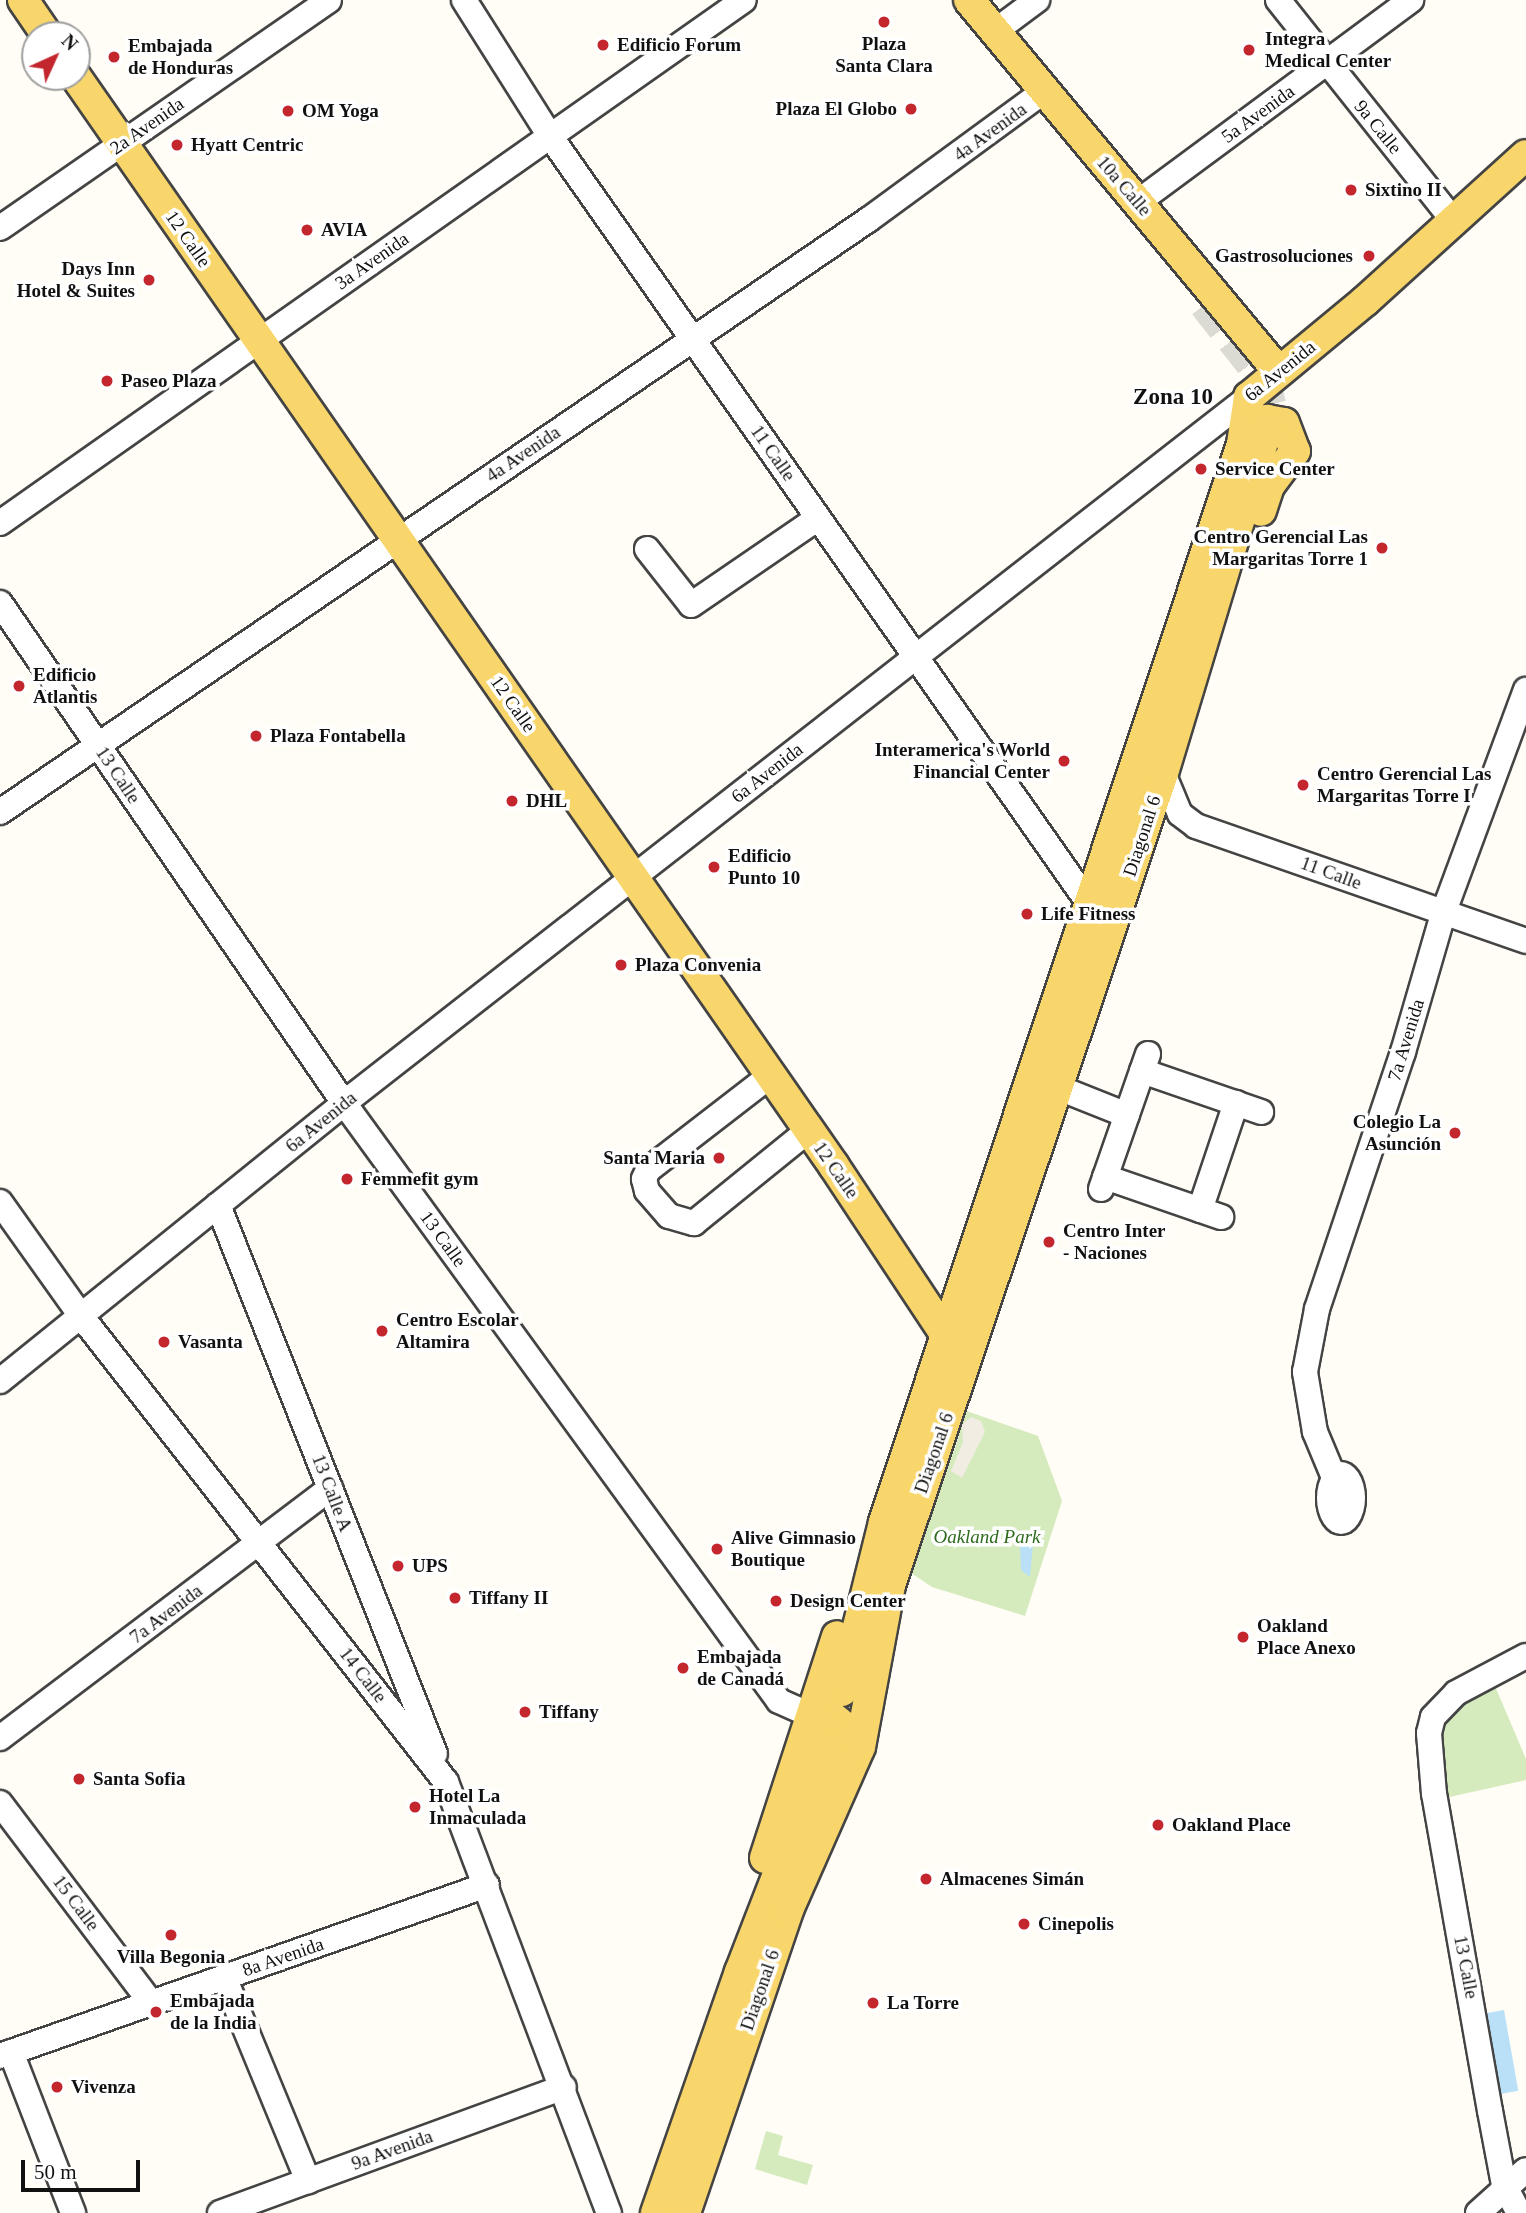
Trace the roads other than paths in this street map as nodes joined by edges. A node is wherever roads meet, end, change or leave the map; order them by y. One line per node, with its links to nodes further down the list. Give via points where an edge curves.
1 (23, 0): 9 (main road)
2 (329, 0): 16 (street, 2a Avenida)
3 (464, 0): 14 (street, 11 Calle)
4 (744, 0): 14 (street, 3a Avenida)
5 (969, 0): 10 (main road, 10a Calle)
6 (1037, 0): 10 (street)
7 (1278, 0): 11 (street, 9a Calle)
8 (1411, 0): 11 (street, 5a Avenida)
9 (37, 21)
10 (994, 32): 13 (main road, 10a Calle)
11 (1327, 64): 18 (street, 5a Avenida); 19 (street, 9a Calle)
12 (86, 91): 16 (main road, 12 Calle)
13 (1044, 91): 15 (main road, 10a Calle); 22 (street, 4a Avenida)
14 (550, 136): 22 (street, 11 Calle); 23 (street, 3a Avenida)
15 (1083, 140): 18 (main road, 10a Calle); 21 (main road, via 1105,183)
16 (122, 144): 20 (street, 2a Avenida); 23 (main road, 12 Calle)
17 (1526, 155): 19 (main road, 6a Avenida)
18 (1138, 202): 24 (main road, 10a Calle)
19 (1453, 220): 24 (main road, 6a Avenida)
20 (0, 228)
21 (1204, 305)
22 (693, 340): 28 (street, 11 Calle); 30 (street, 4a Avenida)
23 (259, 341): 29 (street, 3a Avenida); 30 (main road, 12 Calle)
24 (1279, 372): 25 (main road, 6a Avenida)
25 (1249, 397): 27 (main road, Diagonal 6); 33 (street, 6a Avenida)
26 (1268, 425): 35 (main road, Diagonal 6)
27 (1242, 444): 35 (main road, via 1258,425 1274,420 1290,429 1295,451 1269,486 1214,665); 40 (main road, Diagonal 6)
28 (818, 518): 31 (street, via 691,605); 33 (street, 11 Calle)
29 (0, 523)
30 (397, 538): 36 (street, 4a Avenida); 39 (main road, 12 Calle)
31 (647, 549)
32 (0, 603): 36 (street, 13 Calle)
33 (916, 656): 39 (street, 6a Avenida); 40 (street, 11 Calle)
34 (1526, 690): 41 (street, 7a Avenida)
35 (1189, 691): 37 (main road, Diagonal 6)
36 (98, 745): 38 (street, 4a Avenida); 45 (street, 13 Calle)
37 (1163, 773): 41 (street, 11 Calle, via 1180,814 1196,826); 44 (main road, Diagonal 6)
38 (0, 812)
39 (632, 878): 43 (main road, 12 Calle); 45 (street, 6a Avenida)
40 (1088, 902): 53 (main road, Diagonal 6)
41 (1443, 914): 42 (street, 11 Calle); 58 (street, 7a Avenida, via 1314,1325 1305,1372 1315,1432)
42 (1526, 941)
43 (771, 1075): 49 (main road, 12 Calle); 49 (street, via 648,1170 644,1178 647,1191 669,1216 694,1223)
44 (1059, 1088): 48 (street); 52 (main road, Diagonal 6)
45 (344, 1103): 51 (street, 6a Avenida); 64 (street, 13 Calle, via 779,1701 802,1704)
46 (1236, 1103): 47 (street); 48 (street, via 1145,1062); 48 (street, via 1211,1214 1103,1183)
47 (1261, 1112)
48 (1127, 1115)
49 (809, 1130): 54 (main road, 12 Calle)
50 (0, 1202): 55 (street, 14 Calle)
51 (218, 1205): 55 (street, 6a Avenida); 59 (street, 13 Calle A)
52 (1007, 1240): 53 (main road); 69 (main road, Diagonal 6, via 891,1580 860,1747 842,1797)
53 (968, 1272): 54 (main road, via 941,1290 930,1289); 56 (main road, Diagonal 6)
54 (907, 1275): 56 (main road, 12 Calle)
55 (81, 1316): 57 (street, 6a Avenida); 60 (street, 14 Calle)
56 (945, 1334): 64 (main road, Diagonal 6, via 884,1522 864,1555)
57 (0, 1381)
58 (1333, 1475)
59 (330, 1488): 60 (street, 7a Avenida); 61 (street, 13 Calle A)
60 (260, 1544): 62 (street, 14 Calle); 66 (street, 7a Avenida)
61 (384, 1626): 62 (street, via 384,1644 377,1655 368,1658); 65 (street, 13 Calle A)
62 (345, 1653): 65 (street, 14 Calle)
63 (1526, 1656): 78 (street, 13 Calle, via 1456,1693 1433,1717 1429,1733 1434,1794)
64 (824, 1699): 69 (main road, via 849,1737 797,1868); 71 (main road, Diagonal 6, via 734,1947)
65 (412, 1721): 70 (street, 13 Calle A, via 446,1782)
66 (0, 1738)
67 (829, 1743): 71 (main road, Diagonal 6)
68 (0, 1802): 73 (street, 15 Calle)
69 (799, 1882): 83 (main road, Diagonal 6)
70 (487, 1885): 72 (street, 8a Avenida); 75 (street)
71 (740, 1972): 82 (main road, Diagonal 6)
72 (224, 1977): 73 (street, 8a Avenida); 77 (street)
73 (152, 2003): 74 (street, 8a Avenida)
74 (6, 2054): 79 (street)
75 (564, 2087): 77 (street, 9a Avenida); 81 (street)
76 (1526, 2170): 78 (street)
77 (308, 2181): 80 (street, 9a Avenida)
78 (1504, 2185): 84 (street); 85 (street, 13 Calle)
79 (73, 2213)
80 (220, 2213)
81 (609, 2213)
82 (656, 2213)
83 (685, 2213)
84 (1478, 2213)
85 (1519, 2213)

